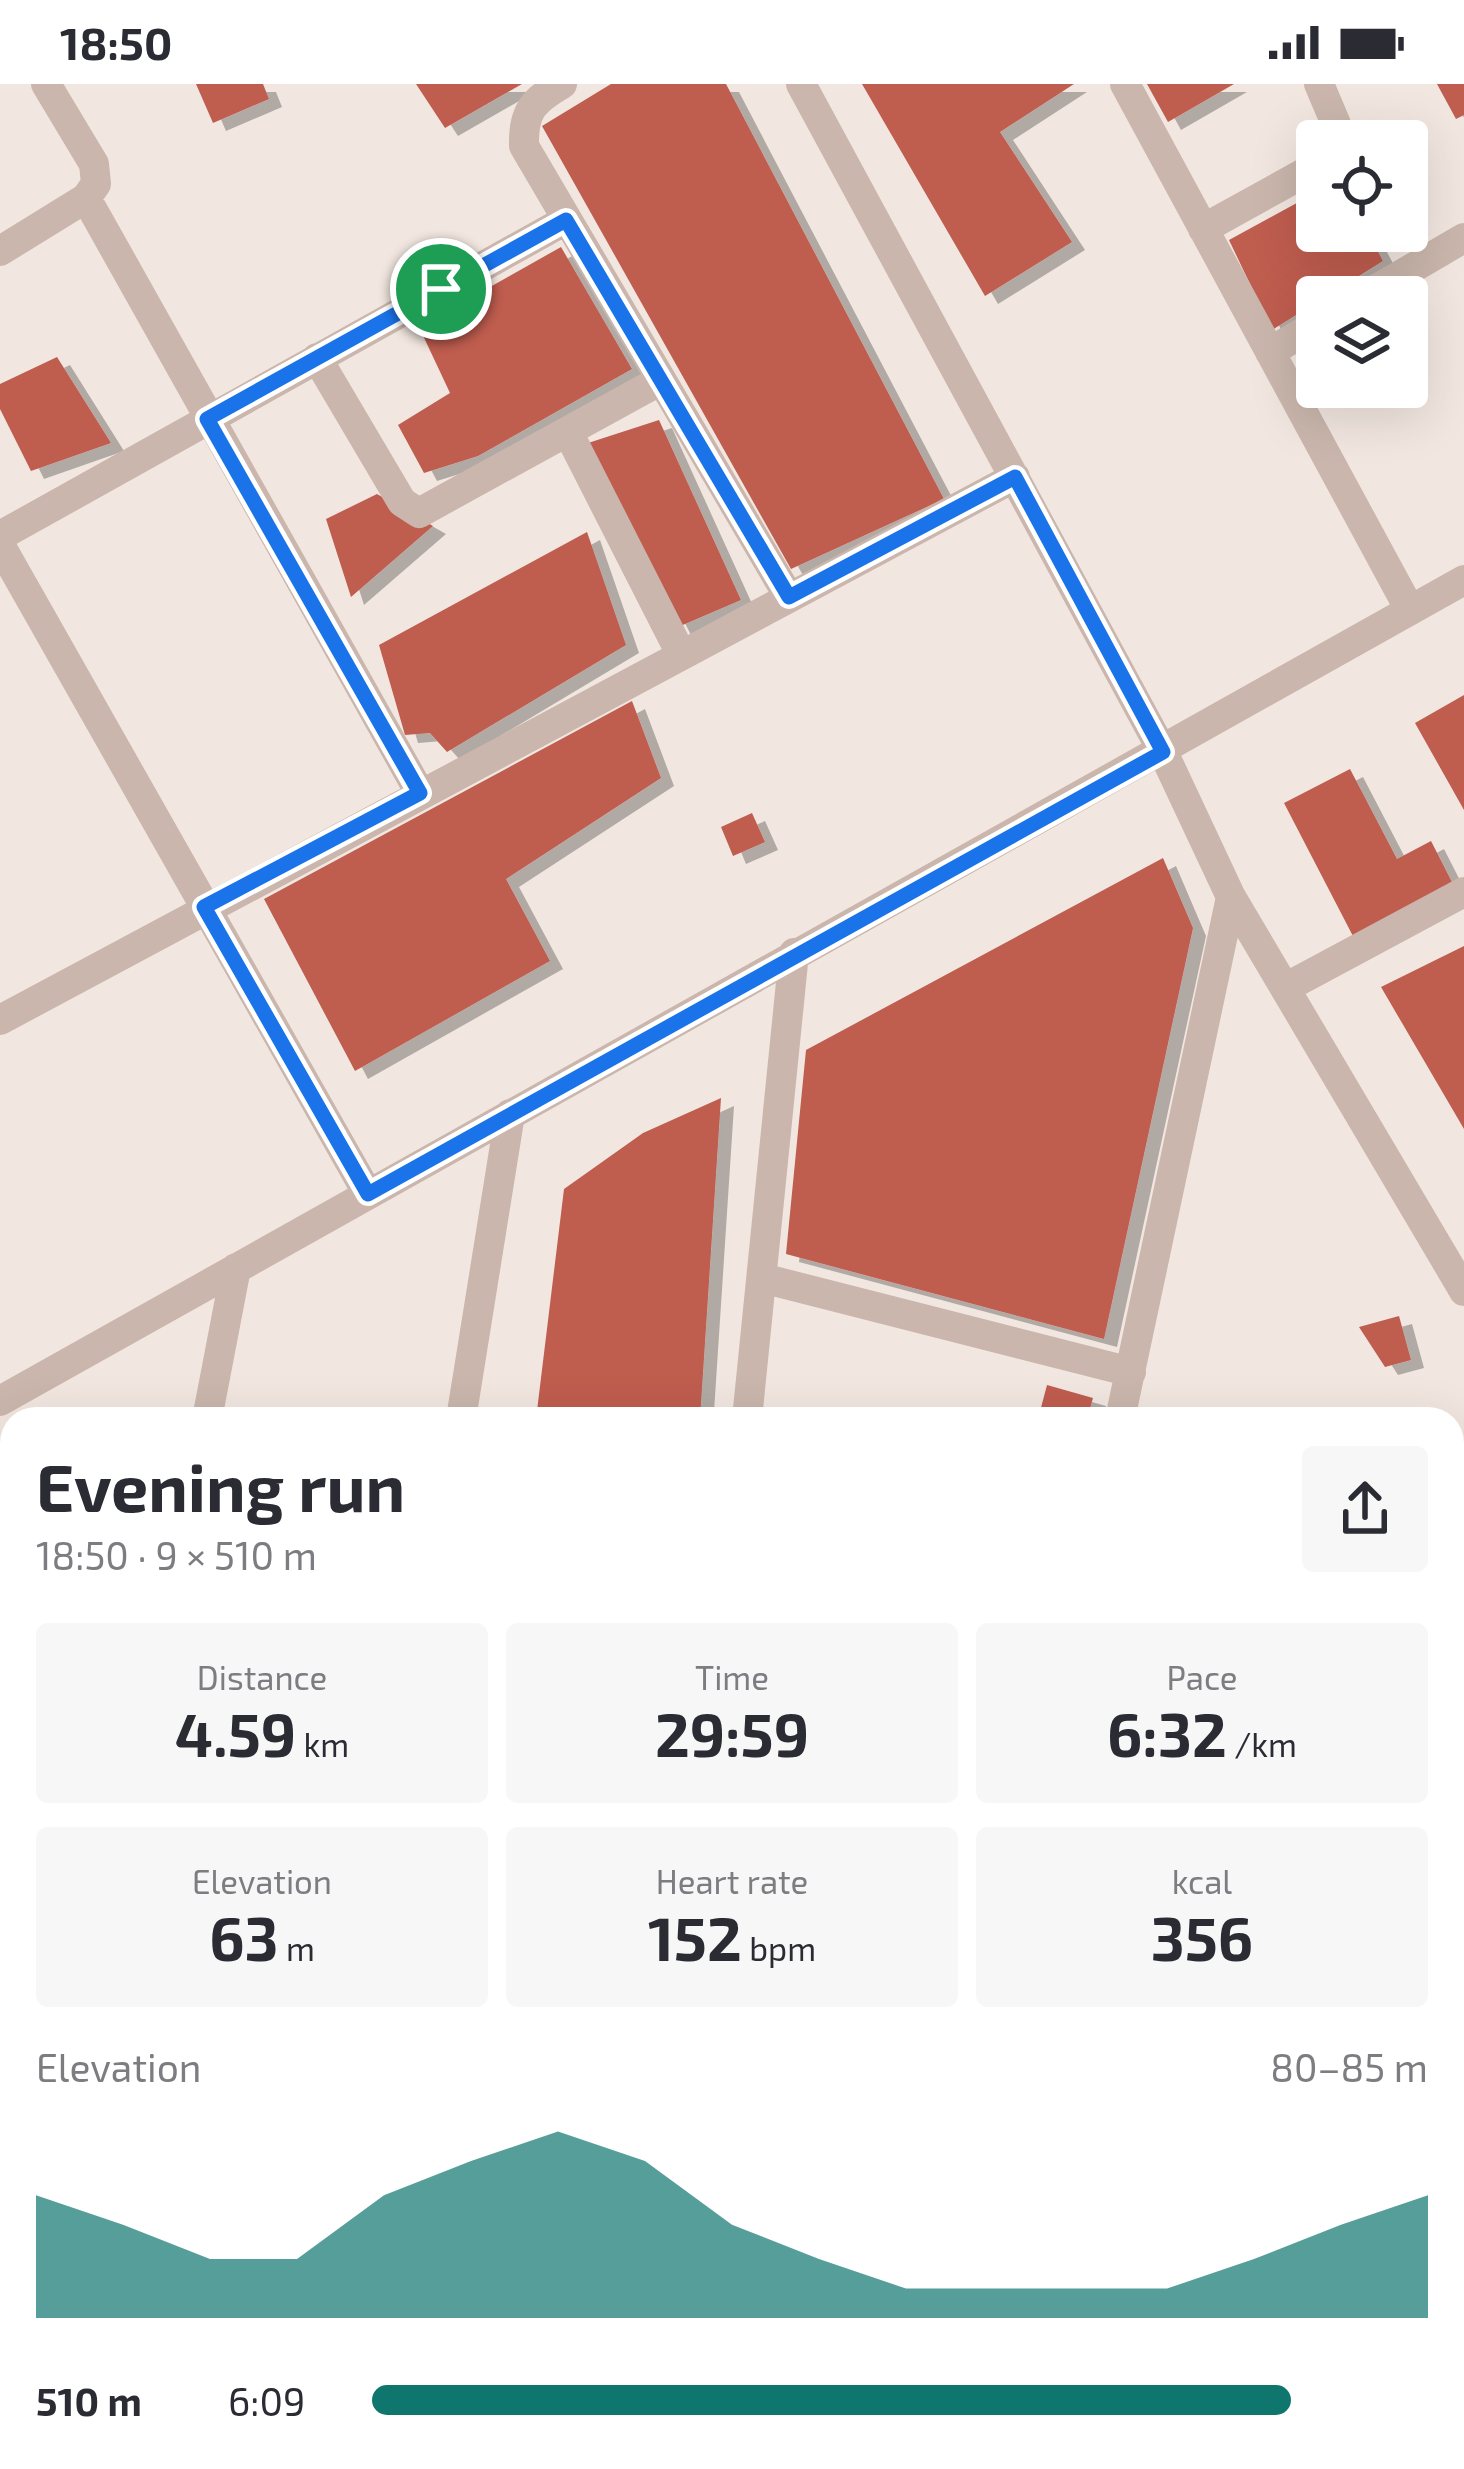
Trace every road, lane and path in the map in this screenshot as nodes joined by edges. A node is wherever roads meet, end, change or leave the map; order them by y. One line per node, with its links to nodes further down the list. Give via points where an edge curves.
1 (46, 84): 8 (street, via 94,164 96,184)
2 (562, 84): 9 (street, via 534,100 523,119 524,146)
3 (801, 84): 20 (street)
4 (1125, 84): 10 (street)
5 (1319, 84): 6 (street)
6 (1334, 120)
7 (1296, 178): 10 (street)
8 (86, 198): 12 (street); 18 (street)
9 (566, 220): 16 (street); 17 (street)
10 (1204, 230): 15 (street)
11 (1464, 238): 13 (street)
12 (0, 251)
13 (1399, 276)
14 (1296, 337): 15 (street)
15 (1270, 352): 25 (street)
16 (317, 358): 18 (street); 19 (street, via 402,502 419,513)
17 (661, 380): 19 (street); 24 (street)
18 (207, 419): 21 (street); 28 (street)
19 (568, 434): 26 (street)
20 (1015, 477): 24 (street); 27 (street)
21 (0, 536)
22 (0, 545): 31 (street)
23 (1464, 580): 25 (street)
24 (789, 597): 26 (street)
25 (1410, 610): 27 (street)
26 (681, 654): 28 (street)
27 (1163, 752): 30 (street); 32 (street)
28 (420, 793): 31 (street)
29 (1464, 892): 33 (street)
30 (1231, 897): 33 (street); 40 (street)
31 (204, 907): 34 (street); 36 (street)
32 (794, 953): 35 (street); 38 (street)
33 (1286, 988): 39 (street)
34 (0, 1019)
35 (510, 1114): 36 (street); 43 (street)
36 (368, 1194): 37 (street)
37 (236, 1268): 41 (street); 42 (street)
38 (762, 1277): 40 (street); 44 (street)
39 (1464, 1291)
40 (1130, 1372): 45 (street)
41 (0, 1400)
42 (209, 1407)
43 (463, 1407)
44 (749, 1407)
45 (1123, 1407)

